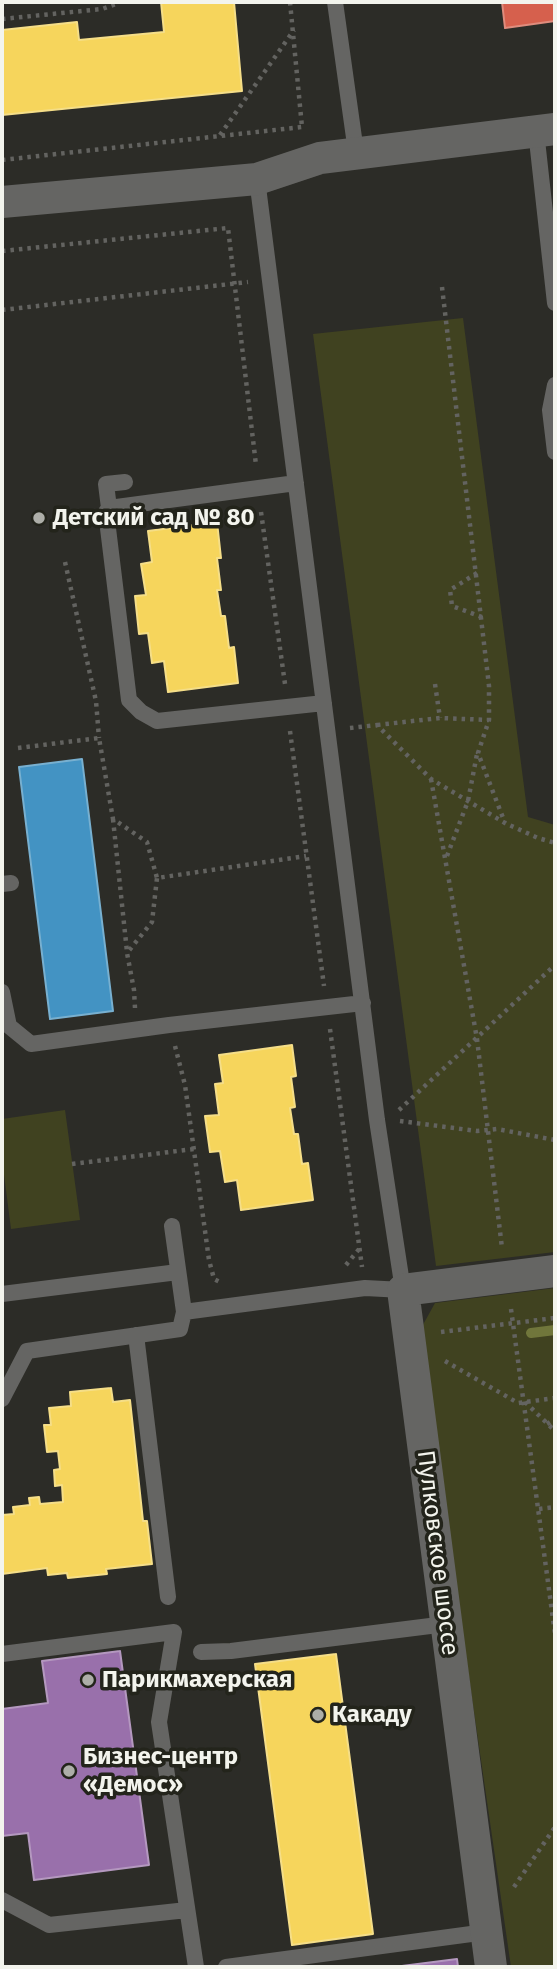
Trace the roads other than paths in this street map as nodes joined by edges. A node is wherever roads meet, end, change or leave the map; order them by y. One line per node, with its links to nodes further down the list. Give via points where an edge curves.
1 (335, 2): 3 (lane)
2 (545, 130): 3 (street); 6 (lane)
3 (356, 152): 4 (street)
4 (257, 178): 5 (street); 10 (lane)
5 (2, 202)
6 (555, 303)
7 (555, 385): 8 (lane, via 550,410)
8 (555, 452)
9 (125, 482): 11 (lane, via 106,484)
10 (296, 483): 11 (lane); 12 (lane)
11 (109, 508): 12 (lane, via 129,700 141,712 157,721)
12 (324, 704): 14 (lane)
13 (2, 992): 14 (lane, via 9,1026 30,1044)
14 (363, 1003): 18 (lane, via 383,1119)
15 (172, 1226): 17 (lane)
16 (555, 1271): 18 (street)
17 (178, 1272): 19 (lane); 20 (lane)
18 (403, 1290): 20 (lane, via 365,1288); 24 (street, Пулковское шоссе)
19 (2, 1294)
20 (184, 1312): 21 (lane, via 180,1329)
21 (136, 1335): 22 (lane, via 27,1351); 23 (lane)
22 (2, 1399)
23 (168, 1597)
24 (446, 1624): 25 (lane); 29 (street, Пулковское шоссе)
25 (201, 1652)
26 (2, 1654): 28 (lane, via 174,1632 159,1722)
27 (2, 1900): 28 (lane, via 49,1925)
28 (187, 1910): 31 (lane)
29 (485, 1927): 30 (lane); 33 (street, Пулковское шоссе)
30 (264, 1965): 32 (lane)
31 (196, 1967)
32 (226, 1967)
33 (491, 1967)

